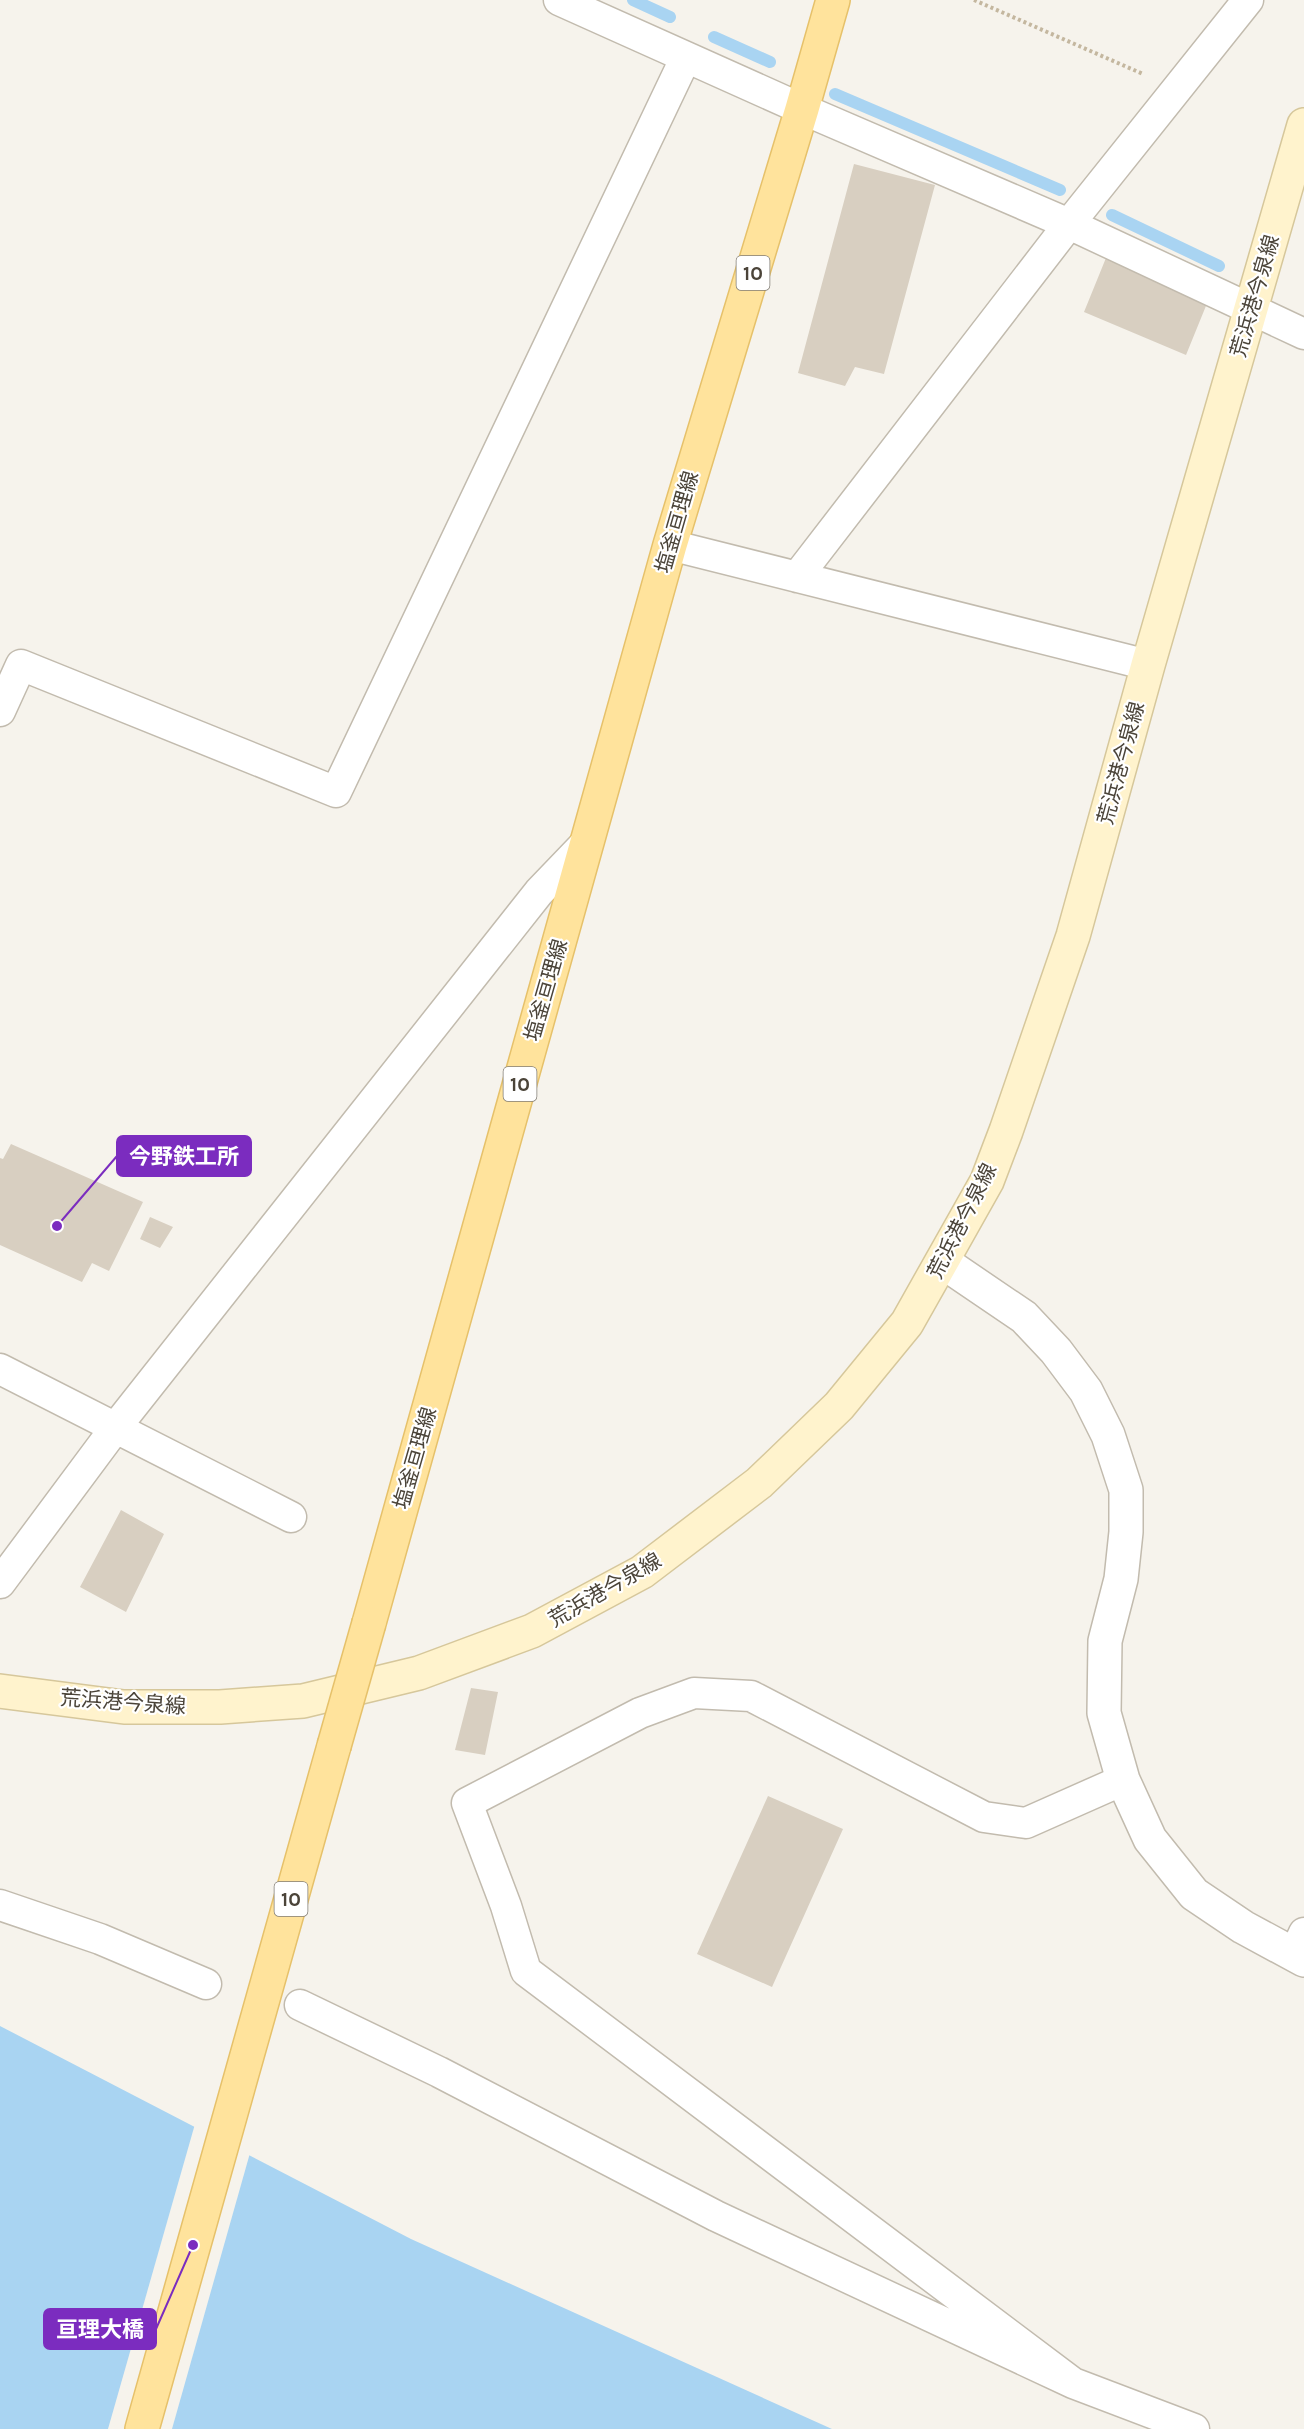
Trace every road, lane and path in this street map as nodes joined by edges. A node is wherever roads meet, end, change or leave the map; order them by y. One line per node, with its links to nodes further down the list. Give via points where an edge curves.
1 (559, 0): 5 (street)
2 (833, 0): 7 (main road, 塩釜亘理線 / 10)
3 (974, 0): 6 (path)
4 (1248, 0): 6 (street)
5 (686, 57): 7 (street); 15 (street, via 336,792 21,665)
6 (1177, 89): 9 (street)
7 (802, 109): 9 (street); 12 (main road, 塩釜亘理線 / 10)
8 (1304, 125): 10 (main road, 荒浜港今泉線)
9 (1069, 224): 10 (street); 13 (street)
10 (1251, 310): 11 (street); 14 (main road, 荒浜港今泉線)
11 (1304, 334)
12 (670, 545): 13 (street); 16 (main road, 塩釜亘理線 / 10)
13 (797, 577): 14 (street)
14 (1148, 665): 17 (main road, 荒浜港今泉線, via 1073,936 1014,1110 987,1181)
15 (0, 711)
16 (588, 841): 19 (street, via 539,892); 29 (main road, 塩釜亘理線 / 10, bridge)
17 (943, 1262): 22 (main road, 荒浜港今泉線, via 907,1323 839,1406 759,1483 642,1572 532,1631 419,1673 303,1701 220,1707 124,1707); 23 (street, via 1024,1317 1086,1391 1108,1435 1126,1490 1126,1532 1121,1579 1105,1641 1104,1713)
18 (0, 1369): 19 (street)
19 (116, 1427): 20 (street); 21 (street)
20 (291, 1517)
21 (0, 1583)
22 (0, 1691)
23 (1123, 1780): 25 (street, via 1150,1839 1194,1894 1244,1927); 28 (street, via 1026,1823 984,1817 751,1696 694,1693 639,1713 467,1803 526,1971)
24 (0, 1905): 26 (street, via 100,1939)
25 (1301, 1949)
26 (206, 1984)
27 (300, 2005): 28 (street, via 439,2072 716,2216)
28 (1073, 2383): 30 (street)
29 (142, 2429)
30 (1194, 2429)

